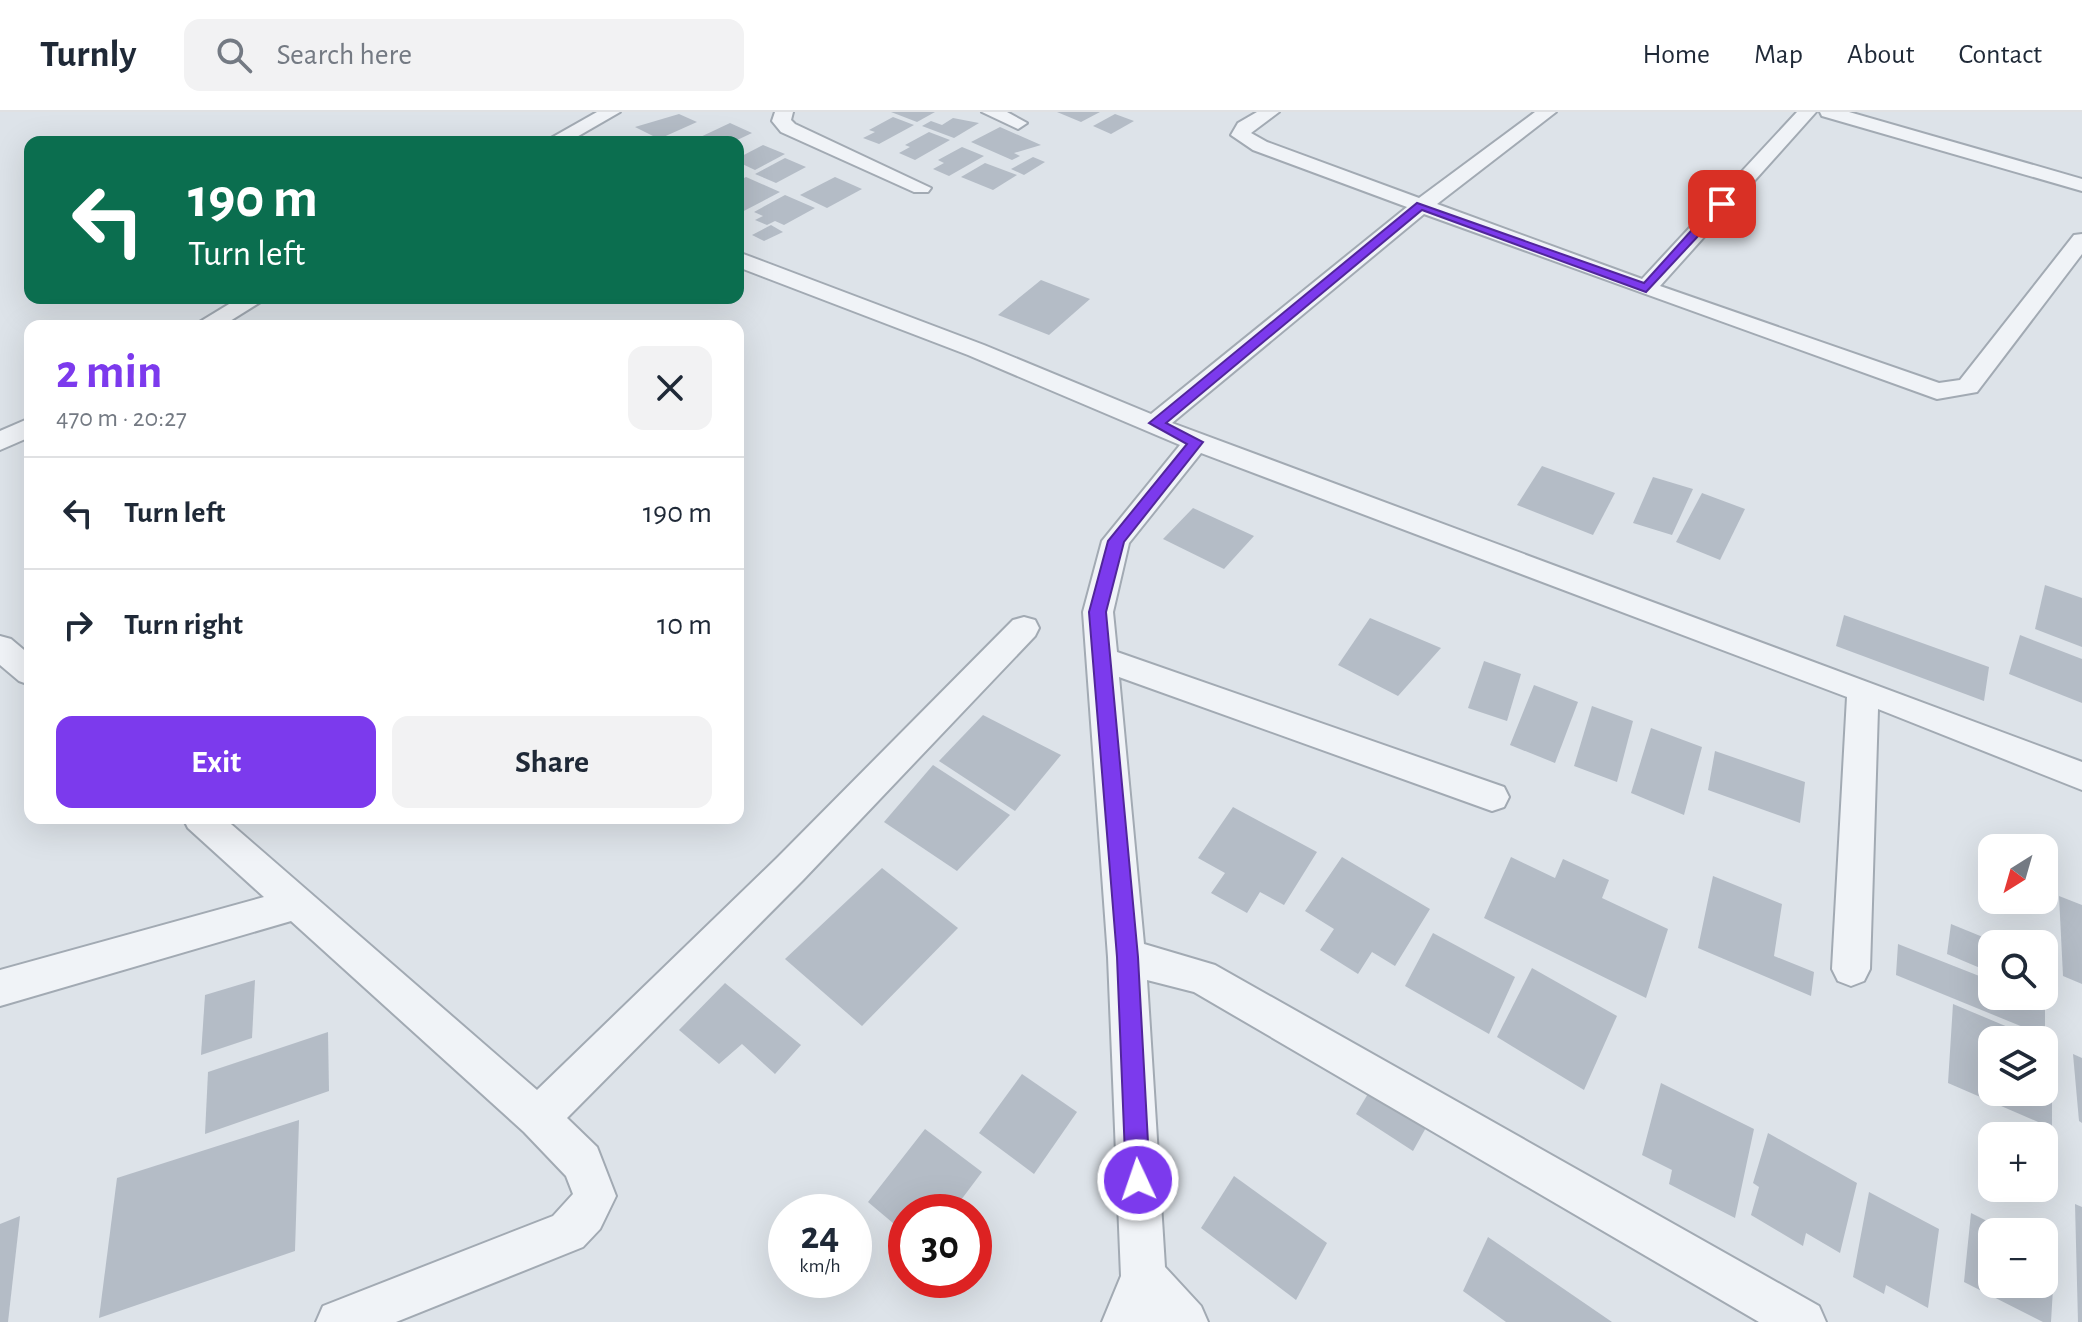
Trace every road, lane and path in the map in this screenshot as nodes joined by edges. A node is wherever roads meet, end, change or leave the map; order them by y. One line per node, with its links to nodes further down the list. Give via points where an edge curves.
1 (611, 112): 9 (street)
2 (784, 112): 11 (street, via 781,121 788,128)
3 (991, 112): 8 (street)
4 (1270, 112): 12 (street, via 1241,135)
5 (1547, 112): 12 (street)
6 (1807, 112): 15 (street)
7 (1829, 112): 10 (street)
8 (1018, 123)
9 (565, 136)
10 (2082, 185)
11 (921, 188)
12 (1421, 206): 15 (street); 18 (street)
13 (2082, 240): 15 (street, via 1968,387 1955,391 1915,385)
14 (744, 261): 18 (street)
15 (1646, 288)
16 (245, 304): 17 (street)
17 (216, 320)
18 (1156, 423): 21 (street)
19 (24, 429): 20 (street)
20 (0, 442)
21 (1196, 442): 24 (street, via 1116,541 1098,612); 26 (street)
22 (1024, 628): 34 (street)
23 (0, 647): 25 (street)
24 (1103, 659): 28 (street); 31 (street)
25 (24, 668)
26 (1863, 690): 27 (street); 32 (street)
27 (2082, 776)
28 (1492, 797)
29 (207, 824): 30 (street)
30 (299, 903): 33 (street); 34 (street)
31 (1127, 957): 35 (street); 39 (street, via 1202,977)
32 (1851, 969)
33 (0, 988)
34 (538, 1118): 36 (street, via 582,1162 595,1196 568,1232)
35 (1143, 1276): 37 (street, via 1134,1310); 38 (street)
36 (339, 1322)
37 (1125, 1322)
38 (1185, 1322)
39 (1803, 1322)

